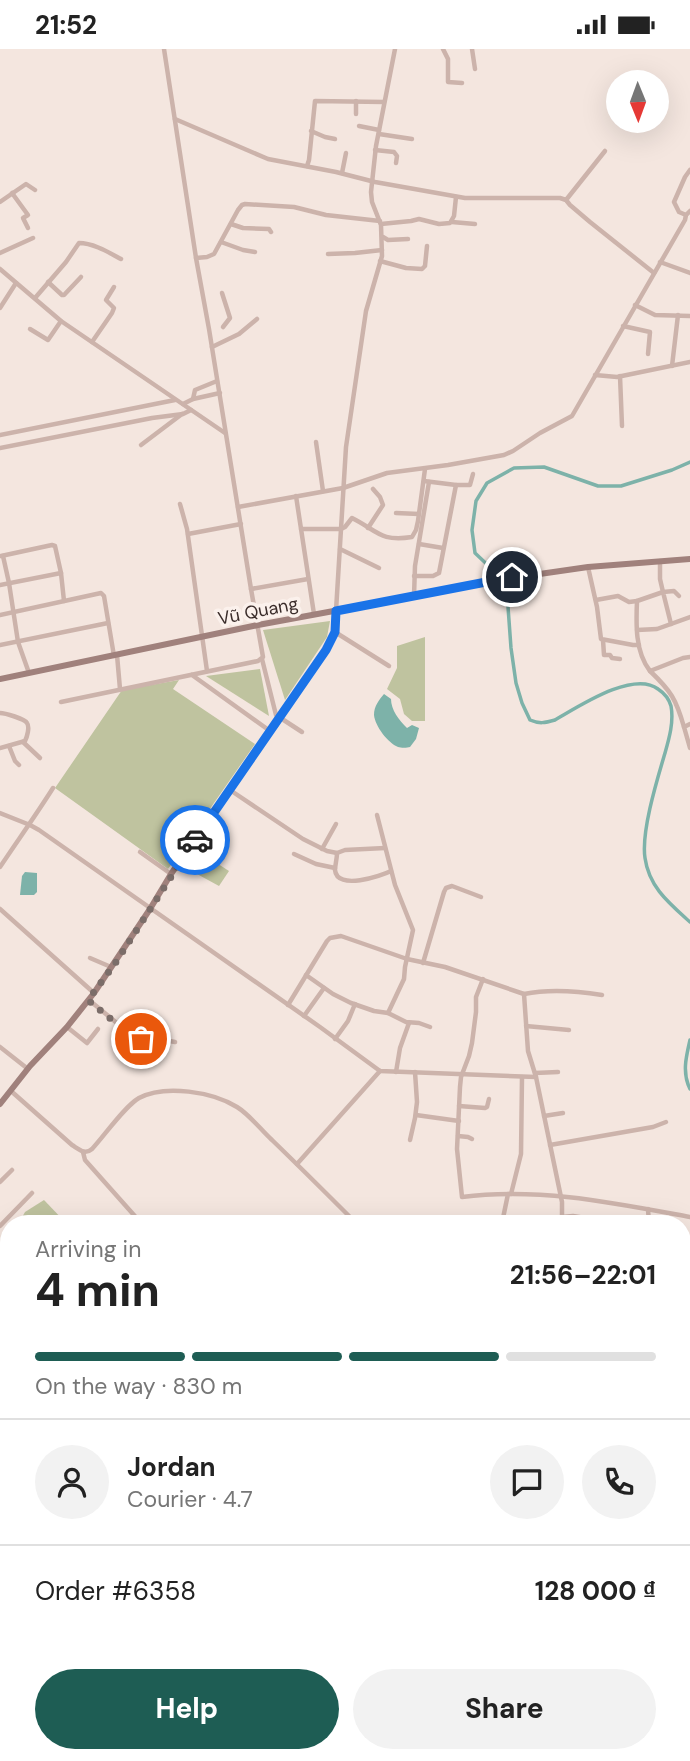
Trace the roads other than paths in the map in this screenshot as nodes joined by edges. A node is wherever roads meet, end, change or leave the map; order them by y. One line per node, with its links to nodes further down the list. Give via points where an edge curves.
1 (164, 49): 10 (street)
2 (394, 49): 8 (street)
3 (443, 49): 6 (street, via 449,59 448,82)
4 (472, 49): 5 (street)
5 (475, 69)
6 (462, 83)
7 (356, 101): 8 (street); 9 (street); 12 (street, via 315,101)
8 (384, 102): 13 (street)
9 (356, 114)
10 (174, 119): 20 (street, via 268,159); 46 (street)
11 (359, 126): 13 (street)
12 (312, 131): 14 (street); 20 (street)
13 (379, 132): 15 (street); 16 (street)
14 (335, 139)
15 (412, 139)
16 (376, 150): 19 (street, via 395,153); 23 (street)
17 (605, 151): 27 (street)
18 (346, 153): 22 (street)
19 (396, 163)
20 (307, 166): 22 (street)
21 (690, 170): 29 (street, via 674,202 679,212)
22 (342, 173): 23 (street)
23 (372, 181): 26 (street); 30 (street, via 371,197)
24 (35, 190): 25 (street, via 26,184)
25 (12, 193): 28 (street); 34 (street, via 28,215 23,218)
26 (456, 197): 27 (street); 31 (street)
27 (566, 200): 50 (street)
28 (0, 202)
29 (688, 213): 48 (street)
30 (380, 222): 31 (street); 32 (street, via 294,207 245,205); 36 (street)
31 (452, 222): 33 (street)
32 (230, 224): 35 (street); 39 (street)
33 (475, 224)
34 (28, 228)
35 (271, 232)
36 (383, 236): 38 (street); 41 (street)
37 (33, 238): 42 (street)
38 (408, 239)
39 (220, 242): 43 (street); 46 (street, via 214,254)
40 (427, 246): 47 (street, via 422,268)
41 (382, 250): 44 (street); 47 (street)
42 (0, 253)
43 (255, 253)
44 (328, 254)
45 (121, 258): 53 (street, via 81,242)
46 (196, 258): 68 (street)
47 (380, 261): 91 (street, via 366,311)
48 (660, 262): 50 (street); 51 (street)
49 (0, 269): 54 (street)
50 (654, 273): 58 (street)
51 (690, 273)
52 (81, 277): 53 (street, via 65,295)
53 (48, 282): 57 (street)
54 (16, 283): 57 (street); 59 (street)
55 (114, 287): 67 (street, via 106,300 114,309)
56 (222, 293): 65 (street, via 230,318)
57 (35, 298): 63 (street)
58 (635, 305): 60 (street, via 655,315); 64 (street)
59 (0, 308)
60 (678, 315): 61 (street); 71 (street)
61 (690, 316)
62 (257, 319): 68 (street)
63 (61, 321): 66 (street, via 48,340); 67 (street)
64 (623, 326): 69 (street, via 650,332); 72 (street)
65 (223, 327)
66 (30, 329)
67 (92, 342): 76 (street)
68 (212, 347): 74 (street)
69 (648, 354)
70 (690, 362): 71 (street)
71 (672, 366): 73 (street)
72 (595, 375): 73 (street); 87 (street, via 572,416 513,451)
73 (620, 376): 81 (street)
74 (218, 381): 75 (street); 77 (street, via 195,390)
75 (220, 393): 77 (street); 82 (street)
76 (176, 399): 78 (street); 83 (street)
77 (193, 399): 78 (street)
78 (183, 404): 79 (street)
79 (191, 410): 80 (street); 82 (street)
80 (183, 414): 85 (street); 86 (street)
81 (622, 426)
82 (226, 434): 96 (street)
83 (0, 436)
84 (316, 442): 93 (street)
85 (141, 445)
86 (0, 449)
87 (425, 468): 89 (street); 91 (street, via 382,474)
88 (473, 474): 90 (street, via 470,485)
89 (426, 482): 90 (street); 98 (street); 104 (street)
90 (456, 485): 105 (street)
91 (343, 488): 93 (street); 102 (street)
92 (373, 489): 100 (street, via 383,505)
93 (323, 491): 94 (street)
94 (296, 496): 96 (street); 101 (street)
95 (180, 504): 103 (street)
96 (238, 507): 99 (street)
97 (396, 513): 98 (street)
98 (419, 514): 100 (street, via 412,537 385,537)
99 (241, 524): 103 (street); 117 (street)
100 (368, 528): 102 (street, via 352,518)
101 (301, 529): 102 (street); 114 (street)
102 (341, 530): 106 (street)
103 (187, 534): 134 (street)
104 (419, 544): 105 (street); 113 (street)
105 (443, 548): 113 (street, via 438,574)
106 (340, 549): 111 (street); 124 (street)
107 (1, 556): 112 (street, via 52,545); 115 (street)
108 (690, 559): 109 (main road, Vũ Quang)
109 (660, 561): 110 (main road, Vũ Quang); 118 (street)
110 (588, 567): 119 (main road, Vũ Quang); 121 (street)
111 (379, 568)
112 (61, 573): 115 (street); 122 (street)
113 (414, 576): 119 (street)
114 (308, 579): 117 (street); 126 (street)
115 (9, 583): 116 (street); 125 (street)
116 (0, 585)
117 (251, 589): 131 (street)
118 (663, 592): 120 (street, via 674,591); 123 (street); 130 (street)
119 (414, 596): 124 (main road, Vũ Quang)
120 (679, 596)
121 (596, 600): 123 (street, via 613,596); 135 (street)
122 (64, 601): 125 (street); 129 (street, via 102,593)
123 (637, 601): 132 (street)
124 (336, 611): 126 (main road, Vũ Quang); 133 (main road)
125 (13, 612): 127 (street); 136 (street)
126 (314, 614): 131 (main road, Vũ Quang)
127 (0, 615)
128 (690, 617): 130 (street)
129 (108, 623): 136 (street); 139 (street)
130 (671, 624): 132 (street)
131 (258, 625): 134 (main road, Vũ Quang); 141 (street)
132 (637, 631): 138 (street)
133 (335, 632): 143 (street); 152 (main road)
134 (202, 637): 139 (main road, Vũ Quang); 144 (street)
135 (603, 640): 138 (street); 142 (street, via 604,655)
136 (18, 642): 137 (street); 146 (street)
137 (0, 645)
138 (639, 645): 145 (street)
139 (116, 656): 146 (main road, Vũ Quang); 149 (street)
140 (690, 657): 145 (street)
141 (262, 659): 144 (street); 152 (street)
142 (620, 659)
143 (389, 666)
144 (206, 671): 147 (street)
145 (650, 671): 153 (street, via 671,693)
146 (29, 673): 148 (main road, Vũ Quang)
147 (191, 674): 149 (street); 154 (street)
148 (0, 679)
149 (120, 689): 150 (street)
150 (61, 702)
151 (0, 713): 156 (street, via 27,723)
152 (279, 718): 154 (main road); 155 (street)
153 (687, 725): 159 (street)
154 (270, 731): 163 (main road)
155 (302, 732)
156 (23, 742): 157 (street); 160 (street)
157 (9, 746): 158 (street); 161 (street)
158 (0, 748)
159 (690, 748)
160 (40, 758)
161 (19, 765)
162 (53, 788): 167 (street)
163 (229, 790): 169 (street); 176 (main road)
164 (0, 813): 167 (street)
165 (377, 815): 168 (street)
166 (336, 824): 169 (street)
167 (30, 825): 173 (street); 179 (street)
168 (385, 848): 171 (street); 175 (street)
169 (321, 849): 171 (street)
170 (140, 852): 176 (street)
171 (337, 853): 174 (street)
172 (294, 854): 174 (street)
173 (0, 867)
174 (335, 868): 175 (street, via 337,875 350,882)
175 (391, 871): 181 (street, via 412,928)
176 (171, 874): 179 (main road)
177 (481, 897): 182 (street, via 446,888)
178 (0, 909): 187 (street)
179 (150, 909): 183 (main road); 192 (street)
180 (90, 958): 183 (street)
181 (407, 959): 182 (street); 184 (street, via 336,936 327,941); 193 (street, via 404,981)
182 (423, 963): 185 (street)
183 (112, 967): 187 (main road)
184 (306, 975): 186 (street); 192 (street)
185 (483, 979): 188 (street); 209 (street)
186 (324, 988): 191 (street); 194 (street)
187 (94, 993): 190 (main road)
188 (524, 994): 189 (street); 196 (street)
189 (602, 995)
190 (88, 1000): 197 (main road); 202 (street, via 135,1038)
191 (355, 1004): 193 (street); 201 (street)
192 (288, 1005): 194 (street)
193 (388, 1013): 195 (street)
194 (304, 1016): 201 (street)
195 (410, 1023): 198 (street); 206 (street, via 400,1045)
196 (526, 1026): 200 (street); 210 (street)
197 (66, 1027): 199 (street, via 87,1043); 204 (main road)
198 (429, 1027)
199 (98, 1029)
200 (569, 1030)
201 (335, 1039): 205 (street)
202 (175, 1042)
203 (0, 1047): 204 (street)
204 (28, 1069): 212 (main road)
205 (380, 1071): 206 (street); 226 (street)
206 (396, 1072): 207 (street)
207 (415, 1072): 209 (street); 217 (street)
208 (558, 1072): 210 (street)
209 (462, 1073): 211 (street); 215 (street)
210 (535, 1075): 211 (street); 218 (street)
211 (522, 1076): 230 (street, via 521,1154)
212 (11, 1091): 214 (main road); 225 (street)
213 (489, 1099): 215 (street, via 485,1108)
214 (0, 1103)
215 (459, 1106): 219 (street)
216 (563, 1113): 218 (street)
217 (416, 1115): 219 (street); 223 (street)
218 (544, 1117): 224 (street)
219 (459, 1121): 221 (street)
220 (666, 1122): 224 (street)
221 (458, 1136): 222 (street); 230 (street, via 462,1197)
222 (472, 1139)
223 (410, 1140)
224 (550, 1145): 231 (street)
225 (83, 1152): 226 (street, via 92,1149 142,1097 194,1092 238,1107); 234 (street)
226 (297, 1164): 235 (street)
227 (12, 1170): 228 (street)
228 (0, 1182)
229 (32, 1193): 233 (street)
230 (509, 1194): 231 (street); 236 (street)
231 (561, 1197): 232 (street); 237 (street)
232 (648, 1209): 238 (street); 239 (street)
233 (11, 1215)
234 (134, 1215)
235 (348, 1215)
236 (504, 1215)
237 (562, 1215)
238 (648, 1215)
239 (680, 1215)

